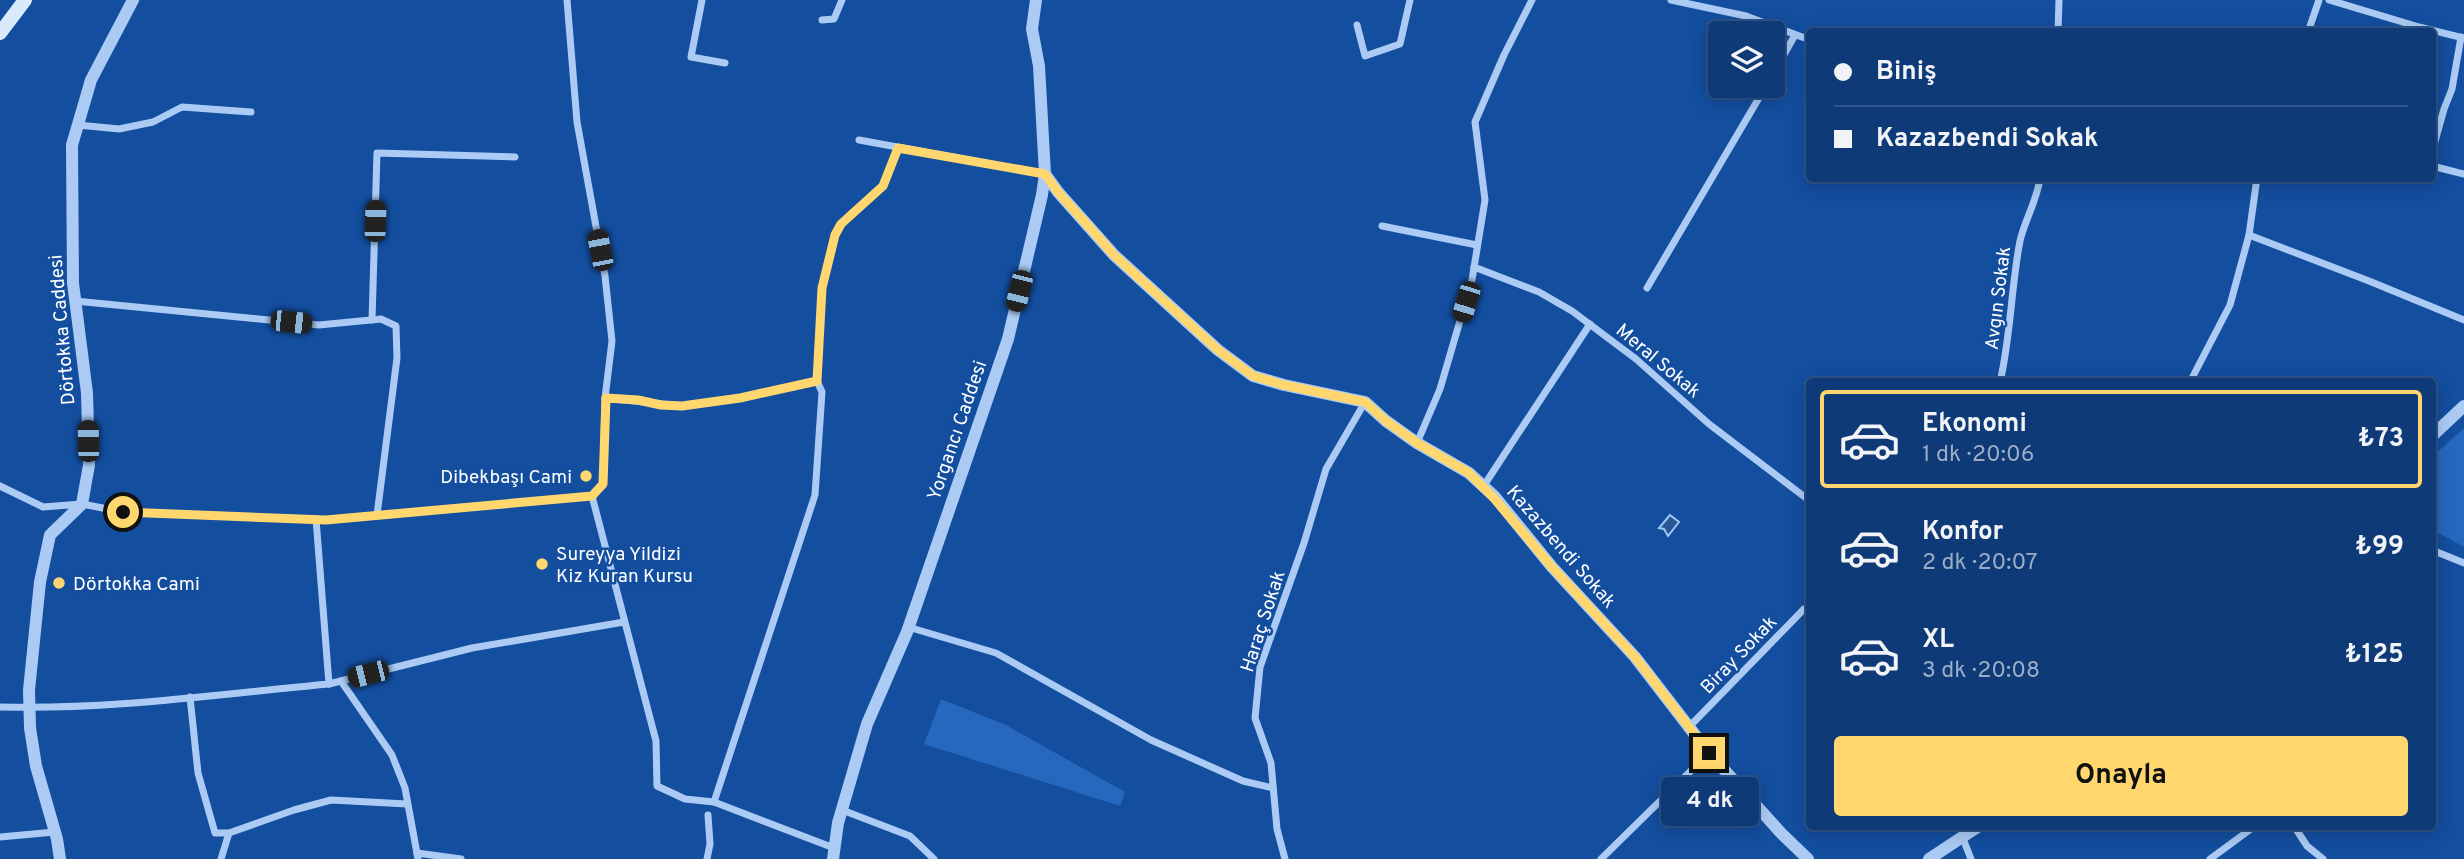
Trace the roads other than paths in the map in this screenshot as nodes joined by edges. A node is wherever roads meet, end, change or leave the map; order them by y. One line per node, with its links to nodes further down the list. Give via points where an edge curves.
1 (18, 0): 15 (main road)
2 (25, 0): 21 (main road)
3 (133, 0): 29 (street, Dörtokka Caddesi, via 91,80)
4 (567, 0): 51 (street, via 577,122 612,341)
5 (702, 0): 26 (street, via 691,57)
6 (842, 0): 14 (street, via 834,19)
7 (1036, 0): 35 (street, Yorgancı Caddesi, via 1032,29 1039,66)
8 (1410, 0): 16 (street, via 1400,44 1365,56)
9 (1532, 0): 41 (street, via 1475,122 1485,201)
10 (1671, 0): 22 (street, via 1746,16)
11 (2059, 0): 17 (street)
12 (2319, 0): 18 (street)
13 (2329, 0): 19 (street)
14 (822, 20)
15 (0, 23)
16 (1357, 25)
17 (2058, 28)
18 (2309, 28)
19 (2430, 28)
20 (2436, 30): 23 (street)
21 (0, 33)
22 (1796, 35): 24 (street); 25 (street)
23 (2462, 37): 30 (street)
24 (1806, 39)
25 (1785, 54)
26 (725, 63)
27 (1759, 98): 43 (street)
28 (251, 112): 29 (street, via 182,107 153,122 119,129)
29 (78, 125): 44 (street, Dörtokka Caddesi, via 72,145)
30 (2436, 138)
31 (859, 139): 32 (street)
32 (898, 148): 35 (street); 50 (street, via 883,186 835,235 822,288)
33 (515, 157): 45 (street, via 377,153)
34 (2436, 167): 36 (street)
35 (1045, 174): 52 (street, Kazazbendi Sokak, via 1114,255 1253,376); 67 (street, Yorgancı Caddesi, via 1008,339)
36 (2464, 174)
37 (2039, 182): 48 (street, Avgın Sokak, via 2021,238)
38 (2256, 182): 40 (street)
39 (1382, 226): 41 (street)
40 (2249, 235): 46 (street); 49 (street, via 2230,306)
41 (1477, 244): 42 (street)
42 (1474, 267): 47 (street, Meral Sokak, via 1539,292); 55 (street, via 1440,389)
43 (1647, 288)
44 (75, 301): 45 (street, via 319,325); 60 (street, Dörtokka Caddesi, via 87,393 89,465)
45 (372, 320): 61 (street, via 396,326 397,358)
46 (2464, 320)
47 (1590, 324): 57 (street); 59 (street, Meral Sokak)
48 (2001, 378)
49 (2192, 378)
50 (817, 381): 51 (street, via 682,406); 76 (street, via 822,392 816,495)
51 (606, 398): 58 (street, via 603,484)
52 (1365, 402): 55 (street, Kazazbendi Sokak); 75 (street, Haraç Sokak, via 1326,469 1261,667 1255,718 1271,763)
53 (2464, 406): 54 (street)
54 (2436, 432)
55 (1417, 443): 57 (street, Kazazbendi Sokak, via 1469,473)
56 (0, 486): 60 (street, via 43,507)
57 (1483, 487): 73 (street, Kazazbendi Sokak, via 1635,657)
58 (592, 496): 61 (street); 66 (street)
59 (1806, 498)
60 (82, 504): 62 (street, via 123,512); 72 (street, via 50,535 40,582)
61 (377, 515): 62 (street)
62 (316, 519): 69 (street)
63 (2436, 552): 64 (street)
64 (2464, 563)
65 (1806, 610): 73 (street, Biray Sokak)
66 (624, 622): 68 (street, via 472,648); 76 (street, via 656,741 657,786 685,799)
67 (908, 627): 75 (street, via 996,653 1151,740 1243,781); 78 (street, Yorgancı Caddesi, via 867,724)
68 (341, 681): 69 (street); 77 (street, via 392,755)
69 (329, 684): 70 (street)
70 (190, 697): 72 (street); 84 (street, via 198,773 215,833)
71 (0, 707): 72 (street)
72 (30, 708): 83 (street, via 36,766)
73 (1690, 726): 74 (street, Kazazbendi Sokak)
74 (1709, 753): 94 (street); 95 (street, Kazazbendi Sokak)
75 (1273, 788): 93 (street, Haraç Sokak)
76 (714, 802): 86 (street)
77 (407, 804): 84 (street, via 331,800); 87 (street)
78 (842, 810): 86 (street, Yorgancı Caddesi); 92 (street, via 910,836)
79 (708, 816): 91 (street)
80 (2250, 830): 98 (street)
81 (2297, 830): 99 (street)
82 (1963, 831): 96 (street); 97 (street)
83 (55, 832): 85 (street); 88 (street)
84 (229, 833): 89 (street)
85 (0, 837)
86 (833, 853)
87 (417, 856): 90 (street)
88 (60, 859)
89 (221, 859)
90 (461, 859)
91 (708, 859)
92 (934, 859)
93 (1285, 859)
94 (1601, 859)
95 (1808, 859)
96 (1929, 859)
97 (1971, 859)
98 (2210, 859)
99 (2323, 859)

